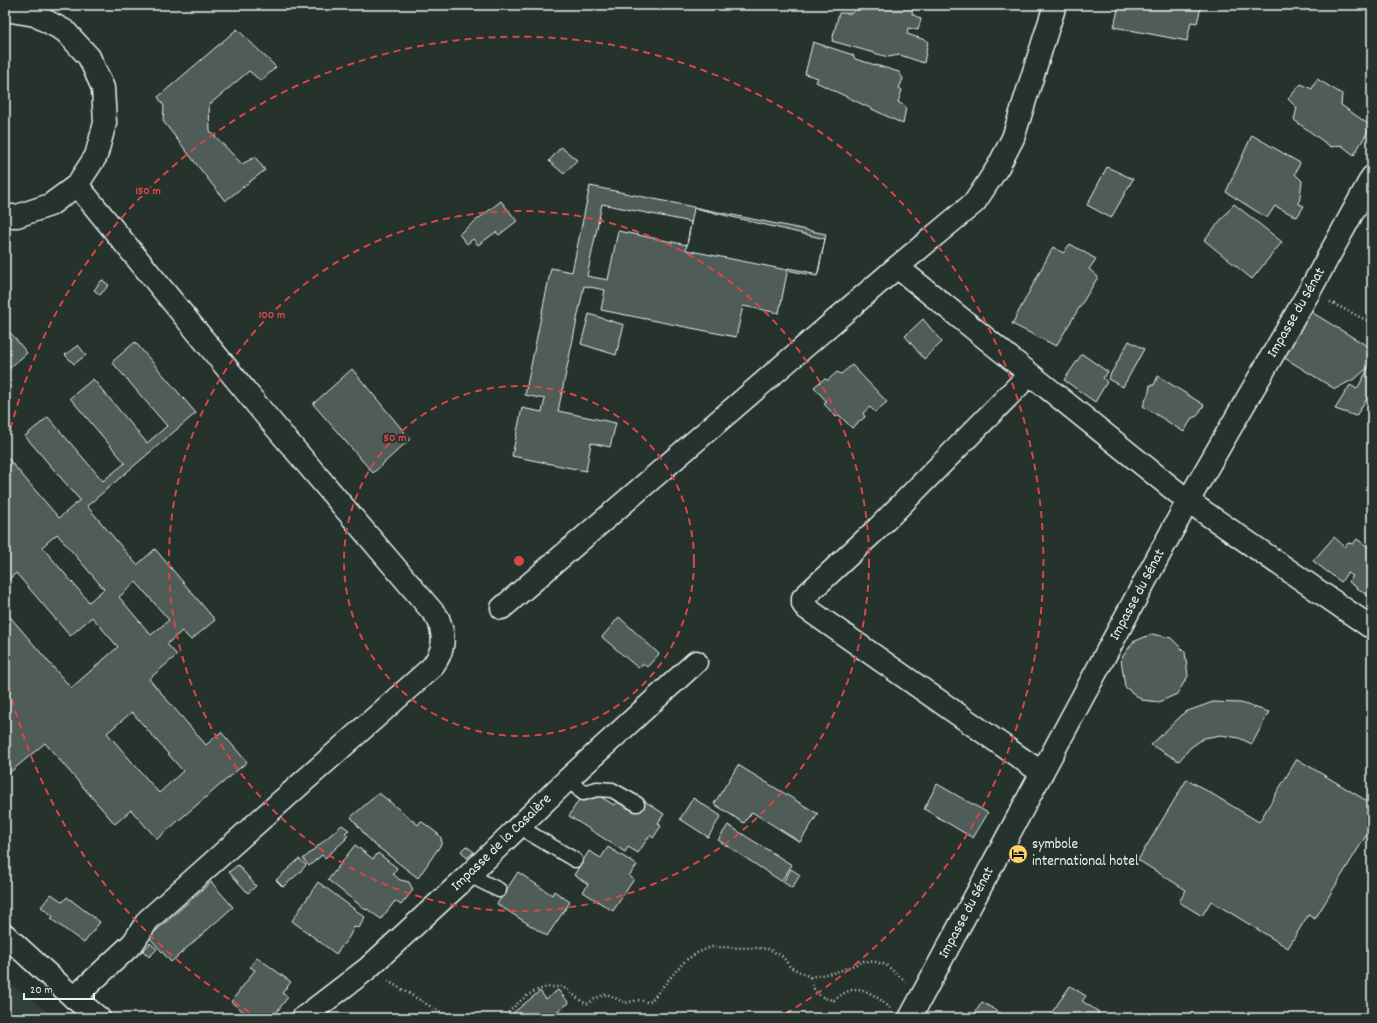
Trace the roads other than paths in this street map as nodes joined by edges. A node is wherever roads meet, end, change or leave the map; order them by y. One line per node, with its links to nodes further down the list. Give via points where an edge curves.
1 (1055, 5): 6 (street, via 1013,138 998,167 975,202)
2 (5, 10): 4 (street, via 35,15 65,31 89,57 102,88 105,123 96,156)
3 (1372, 177): 8 (street, Impasse du Sénat, via 1310,292)
4 (77, 185): 5 (street, via 50,205 18,216); 20 (street, via 262,411 438,618 443,631 440,657 432,667 148,920 133,943)
5 (5, 216)
6 (897, 267): 7 (street); 9 (street)
7 (1030, 374): 8 (street); 12 (street, via 878,528 803,598 803,604)
8 (1188, 501): 10 (street); 12 (street, Impasse du Sénat)
9 (502, 608)
10 (1369, 626)
11 (696, 662): 13 (street, Impasse de la Casalère)
12 (1042, 773): 21 (street, Impasse du Sénat, via 924,994)
13 (568, 779): 14 (lane, via 583,793 597,789 612,790); 15 (street, Impasse de la Casalère)
14 (637, 804)
15 (521, 825): 16 (lane, via 531,834); 17 (street, Impasse de la Casalère)
16 (575, 860)
17 (469, 875): 18 (lane); 23 (street, Impasse de la Casalère, via 367,969)
18 (500, 890)
19 (5, 935): 20 (street)
20 (74, 998): 22 (street)
21 (901, 1014)
22 (100, 1018)
23 (304, 1018)

